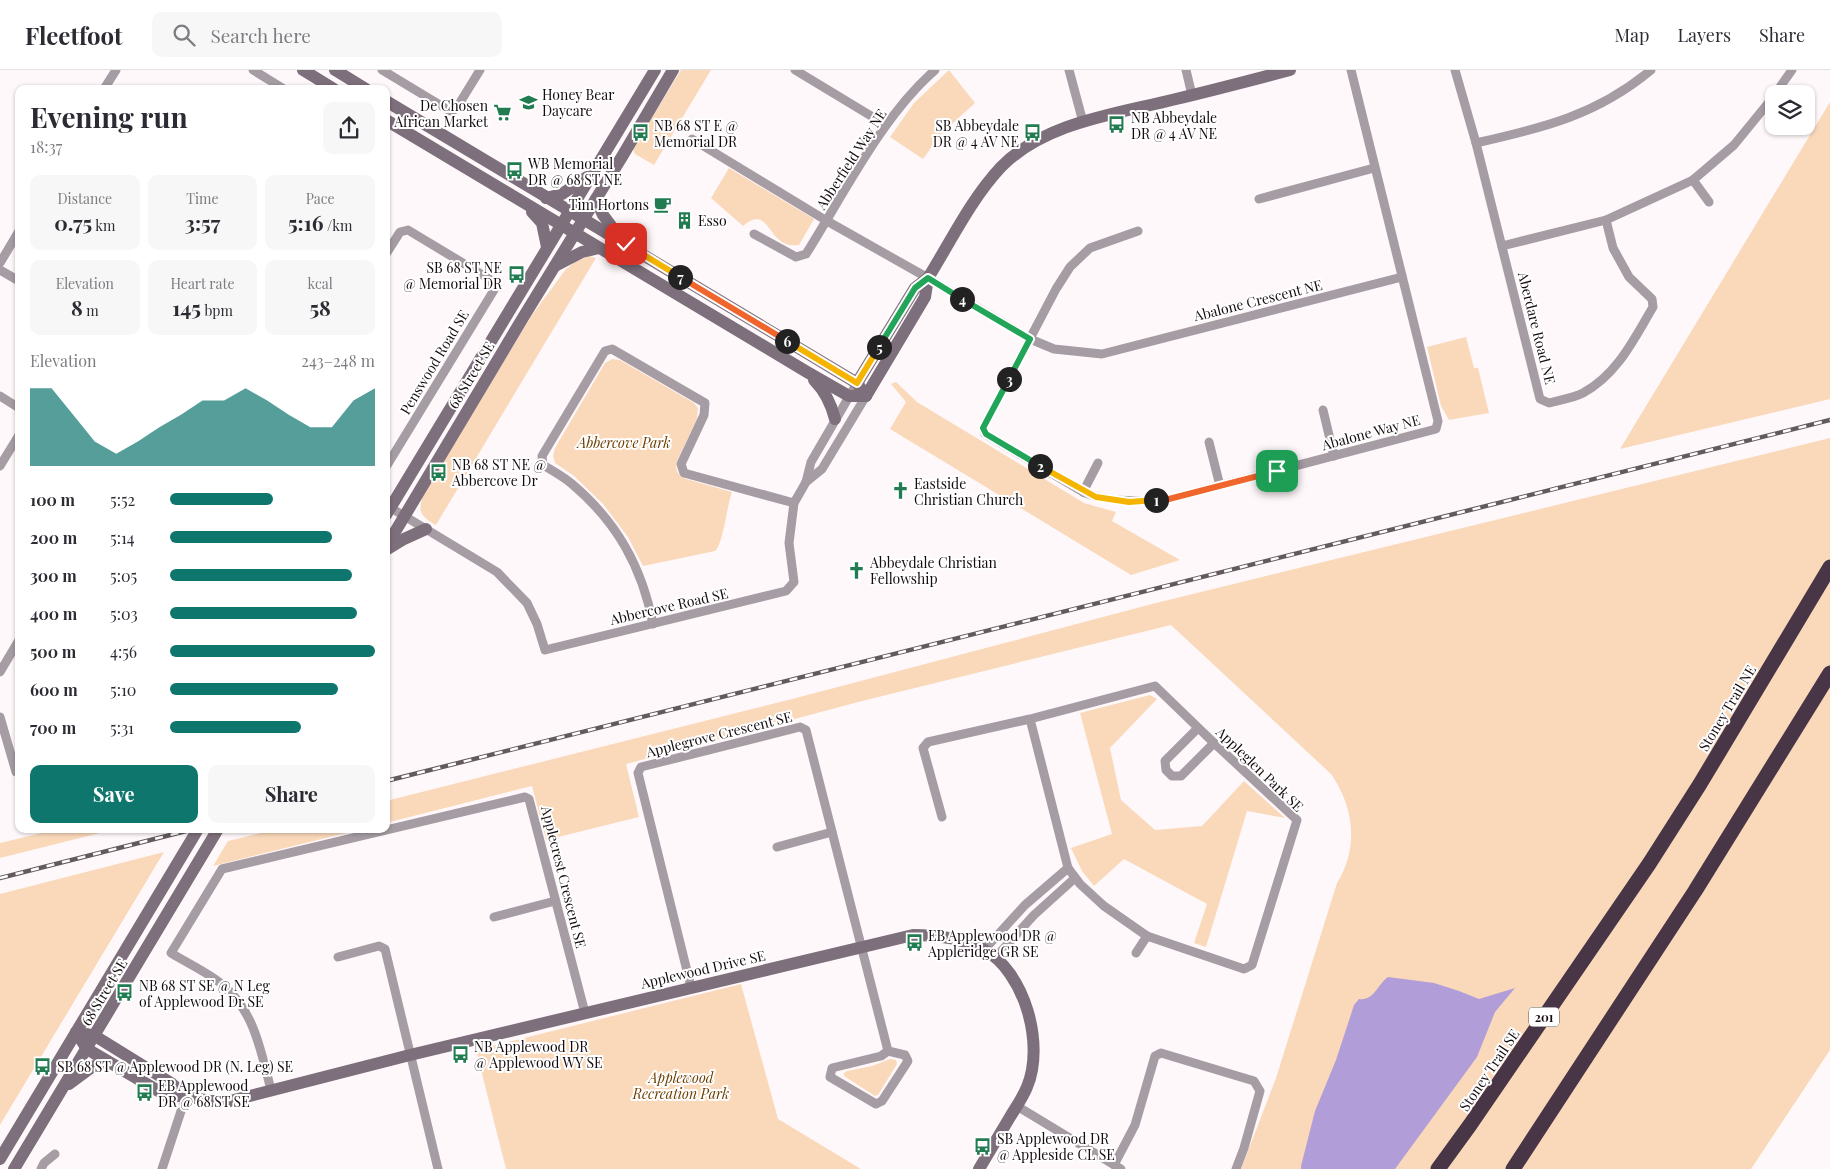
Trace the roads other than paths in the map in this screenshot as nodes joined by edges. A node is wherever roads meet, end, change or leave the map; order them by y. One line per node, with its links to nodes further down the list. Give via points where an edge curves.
1 (116, 70): 18 (street)
2 (253, 70): 19 (street)
3 (302, 70): 20 (street)
4 (335, 70): 21 (street)
5 (382, 70): 6 (street, via 450,111 456,109)
6 (480, 70)
7 (655, 70): 32 (street, 68 Street SE)
8 (673, 70): 35 (street, 68 Street SE)
9 (795, 70): 28 (street)
10 (935, 70): 28 (street, Abberfield Way NE)
11 (1069, 70): 27 (street)
12 (1186, 70): 23 (street)
13 (1290, 70): 23 (street)
14 (1351, 70): 31 (street)
15 (1456, 70): 30 (street, Aberdare Road NE)
16 (1651, 70): 30 (street, via 1599,106 1564,121)
17 (1792, 70): 22 (street)
18 (107, 85)
19 (277, 85)
20 (327, 85)
21 (359, 85)
22 (1782, 85)
23 (1192, 95): 27 (street)
24 (390, 103): 34 (street)
25 (1765, 107): 33 (street, via 1734,145)
26 (390, 122): 38 (street)
27 (1083, 122): 57 (street, via 1048,135 1002,166 982,189)
28 (886, 125): 42 (street, Abberfield Way NE)
29 (692, 139): 42 (street)
30 (1476, 143): 49 (street, Aberdare Road NE)
31 (1374, 168): 36 (street); 56 (street)
32 (595, 171): 34 (street, via 575,187); 39 (street, 68 Street SE)
33 (1692, 180): 37 (street); 41 (street)
34 (546, 198): 39 (street)
35 (596, 199): 40 (street, 68 Street SE); 48 (street, via 603,215)
36 (1259, 199)
37 (1709, 202)
38 (526, 204): 43 (street); 50 (street, via 542,223)
39 (570, 211): 40 (street); 43 (street, 68 Street SE)
40 (584, 220): 45 (street, 68 Street SE); 48 (street)
41 (1606, 220): 49 (street); 49 (street, Aberdare Road NE, via 1613,248 1629,277 1652,299 1653,307 1617,365 1598,383 1581,394 1549,403 1540,399)
42 (827, 221): 46 (street, via 806,254 796,257); 57 (street, Abberfield Way NE)
43 (561, 225): 45 (street); 50 (street, 68 Street SE)
44 (1138, 231): 59 (street, via 1090,248 1070,267)
45 (575, 234): 52 (street); 54 (street, 68 Street SE)
46 (754, 234)
47 (15, 238): 53 (street)
48 (626, 244): 61 (street)
49 (1502, 246)
50 (547, 247): 78 (street, 68 Street SE)
51 (390, 248): 71 (street, Penswood Road SE, via 400,232 408,230 491,280 494,290)
52 (599, 248): 54 (street, via 582,252); 60 (street)
53 (0, 262)
54 (555, 266): 80 (street, 68 Street SE)
55 (0, 270): 58 (street)
56 (1402, 277): 59 (street, Abalone Crescent NE, via 1102,354 1054,349); 70 (street, Abalone Way NE, via 1438,421 1436,429)
57 (928, 278): 59 (street, Abalone Crescent NE); 61 (street, via 915,288); 64 (street, via 925,297)
58 (15, 279)
59 (1030, 339): 76 (street, Abalone Way NE, via 983,428 986,434)
60 (807, 372): 63 (street); 67 (street, via 832,405)
61 (857, 383): 63 (street); 64 (street)
62 (0, 396): 65 (street)
63 (849, 396): 64 (street); 67 (street)
64 (866, 396): 74 (street, via 822,469)
65 (15, 405)
66 (1323, 410): 70 (street)
67 (835, 419): 74 (street, via 810,462)
68 (15, 442): 73 (street)
69 (1209, 442): 75 (street)
70 (1334, 456): 75 (street, Abalone Way NE)
71 (390, 460)
72 (1098, 463): 76 (street)
73 (0, 466)
74 (806, 482): 77 (street)
75 (1220, 486): 76 (street, Abalone Way NE, via 1165,500 1129,502)
76 (1084, 492)
77 (794, 503): 85 (street, Abbercove Road SE, via 789,543 794,582 786,592); 85 (street, via 684,473 682,464 704,415 705,403 612,350 605,351 542,456 543,465 571,483 601,512 624,544 648,597)
78 (390, 508)
79 (390, 512): 80 (street)
80 (405, 516): 81 (street); 82 (street, 68 Street SE)
81 (426, 529): 83 (street); 85 (street, Abbercove Road SE, via 497,572 515,590 527,603 545,650)
82 (390, 542)
83 (390, 547)
84 (1830, 568): 101 (highway, Stoney Trail NE / 201)
85 (653, 624)
86 (15, 647): 87 (street)
87 (0, 672)
88 (1830, 673): 136 (highway, via 1695,891)
89 (0, 717): 93 (street)
90 (1030, 719): 91 (street, Appleglen Park SE, via 1155,686); 94 (street, via 928,742 923,748); 102 (street, Appleglen Park SE)
91 (1198, 728): 92 (street, Appleglen Park SE); 92 (street, via 1165,761 1166,770 1172,776 1181,776)
92 (1214, 743): 108 (street, Appleglen Park SE, via 1297,820 1252,964 1244,969)
93 (15, 769)
94 (942, 817)
95 (390, 829): 104 (street, Applecrest Crescent SE, via 525,797 530,800)
96 (832, 832): 100 (street); 109 (street, Applegrove Crescent SE); 114 (street, Applegrove Crescent SE, via 806,730 800,727 641,767 638,773)
97 (196, 833): 116 (street, 68 Street SE)
98 (216, 833): 117 (street, 68 Street SE)
99 (374, 833): 123 (street, Applecrest Crescent SE, via 222,869 171,953 224,985 245,1010 256,1034)
100 (777, 847)
101 (1649, 864): 135 (highway, Stoney Trail SE / 201)
102 (1068, 868): 103 (street, Appleglen Park SE); 105 (street)
103 (1075, 878): 106 (street); 108 (street, Appleglen Park SE, via 1104,906)
104 (555, 901): 107 (street); 115 (street, Applecrest Crescent SE)
105 (1025, 905): 106 (street); 110 (street)
106 (1034, 915): 113 (street)
107 (494, 917)
108 (1147, 936): 111 (street)
109 (861, 947): 110 (street, Applewood Drive SE, via 913,935 936,935 961,940); 114 (street, Applewood Drive SE); 119 (street, Applegrove Crescent SE)
110 (984, 950): 113 (street, Applewood Drive SE)
111 (1136, 953)
112 (338, 957): 120 (street, via 379,946 385,949)
113 (995, 958): 125 (street, Applewood Drive SE, via 1010,973 1022,996 1033,1039 1033,1063 1028,1086)
114 (690, 987): 115 (street, Applewood Drive SE)
115 (585, 1013): 120 (street, Applewood Drive SE)
116 (76, 1032): 117 (street, Applewood Drive SE); 118 (street, Applewood Drive SE); 127 (street, 68 Street SE)
117 (95, 1036): 118 (street, 68 Street SE); 124 (street, Applewood Drive SE, via 171,1082)
118 (87, 1049): 121 (street, Applewood Drive SE); 122 (street, 68 Street SE)
119 (888, 1050): 119 (street, via 905,1054 908,1061 882,1101 876,1104 830,1077 832,1068 881,1056)
120 (410, 1055): 123 (street, Applewood Drive SE); 132 (street)
121 (107, 1061): 122 (street, via 92,1067); 124 (street, Applewood Drive SE, via 167,1096)
122 (62, 1090): 129 (street, 68 Street SE)
123 (271, 1090): 124 (street, Applewood Drive SE, via 230,1101)
124 (186, 1096): 131 (street)
125 (1016, 1106): 128 (street); 133 (street, Applewood Drive SE)
126 (55, 1154): 130 (street)
127 (0, 1160)
128 (1118, 1167): 134 (street, via 1136,1126 1156,1056 1161,1053 1254,1081 1260,1091)
129 (14, 1169)
130 (41, 1169)
131 (162, 1169)
132 (438, 1169)
133 (979, 1169)
134 (1236, 1169)
135 (1438, 1169)
136 (1513, 1169)

